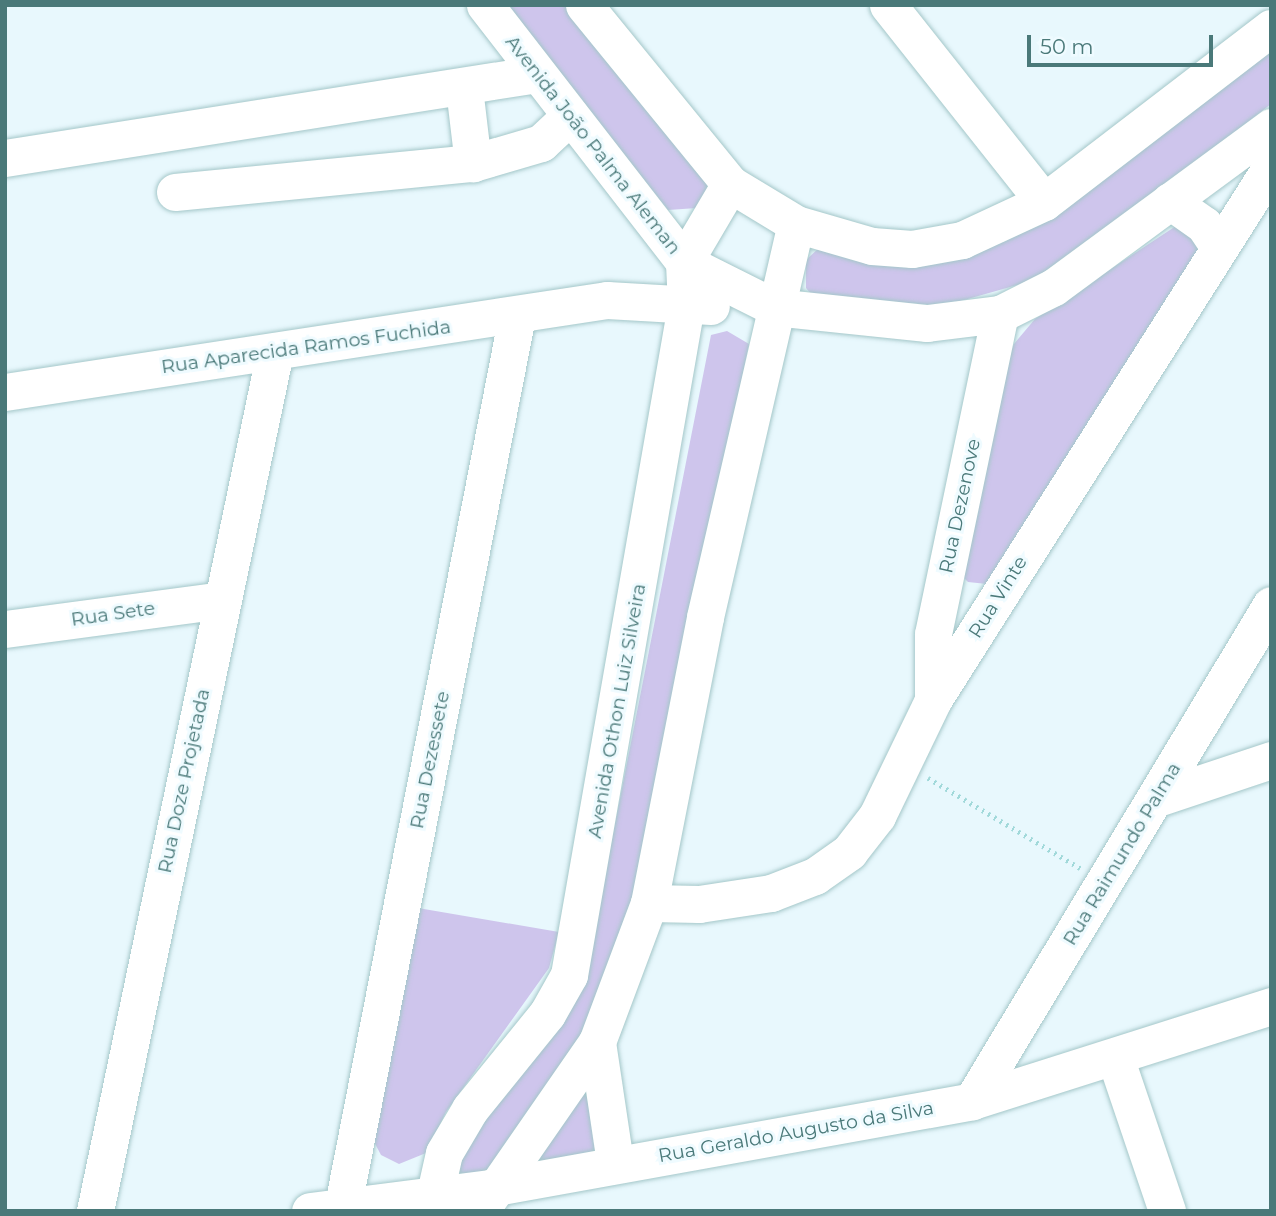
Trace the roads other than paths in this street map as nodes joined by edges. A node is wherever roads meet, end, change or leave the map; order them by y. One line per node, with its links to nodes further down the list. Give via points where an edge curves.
1 (485, 5): 5 (street, Avenida João Palma Aleman)
2 (584, 5): 12 (street)
3 (903, 11): 15 (street)
4 (1271, 29): 15 (street)
5 (537, 74): 6 (street); 7 (street, Avenida João Palma Aleman)
6 (464, 88): 9 (street); 10 (street)
7 (570, 116): 10 (street, via 541,143); 18 (street, Avenida João Palma Aleman)
8 (1271, 127): 14 (street, Avenida João Palma Aleman)
9 (5, 158)
10 (473, 163): 13 (street)
11 (1271, 167): 17 (street, Rua Vinte)
12 (730, 184): 16 (street); 18 (street)
13 (175, 192)
14 (1170, 201): 17 (street, via 1204,225); 22 (street, Avenida João Palma Aleman, via 1054,287)
15 (1044, 202): 16 (street, via 962,240 912,249 872,246)
16 (796, 224): 21 (street)
17 (1219, 247): 29 (street, Rua Vinte)
18 (684, 262): 19 (street, Rua Aparecida Ramos Fuchida); 20 (street, Avenida Othon Luiz Silveira); 21 (street, Avenida João Palma Aleman)
19 (607, 300): 20 (street, Rua Aparecida Ramos Fuchida); 23 (street, Rua Aparecida Ramos Fuchida)
20 (686, 305): 21 (street, Rua Aparecida Ramos Fuchida); 39 (street, Avenida Othon Luiz Silveira, via 569,975 547,1014 470,1109 444,1153)
21 (774, 307): 22 (street, Avenida João Palma Aleman, via 927,323); 32 (street)
22 (1000, 314): 29 (street, Rua Dezenove, via 933,634)
23 (517, 316): 24 (street, Rua Aparecida Ramos Fuchida); 40 (street, Rua Dezessete)
24 (275, 352): 25 (street, Rua Aparecida Ramos Fuchida); 26 (street, Rua Doze Projetada)
25 (5, 392)
26 (221, 600): 28 (street, Rua Sete); 41 (street, Rua Doze Projetada)
27 (1271, 606): 31 (street, Rua Raimundo Palma)
28 (5, 629)
29 (933, 700): 32 (street, Rua Vinte, via 904,764 849,852 814,876 771,893 699,904)
30 (1271, 760): 31 (street)
31 (1157, 797): 36 (street, Rua Raimundo Palma)
32 (649, 903): 34 (street)
33 (1271, 1006): 35 (street, Rua Geraldo Augusto da Silva)
34 (597, 1041): 37 (street); 38 (street)
35 (1116, 1060): 36 (street, Rua Geraldo Augusto da Silva); 42 (street)
36 (972, 1101): 37 (street, Rua Geraldo Augusto da Silva)
37 (615, 1163): 38 (street, Rua Geraldo Augusto da Silva)
38 (485, 1199): 39 (street, Rua Geraldo Augusto da Silva)
39 (431, 1202): 40 (street, Rua Geraldo Augusto da Silva)
40 (327, 1208)
41 (95, 1211)
42 (1167, 1211)

